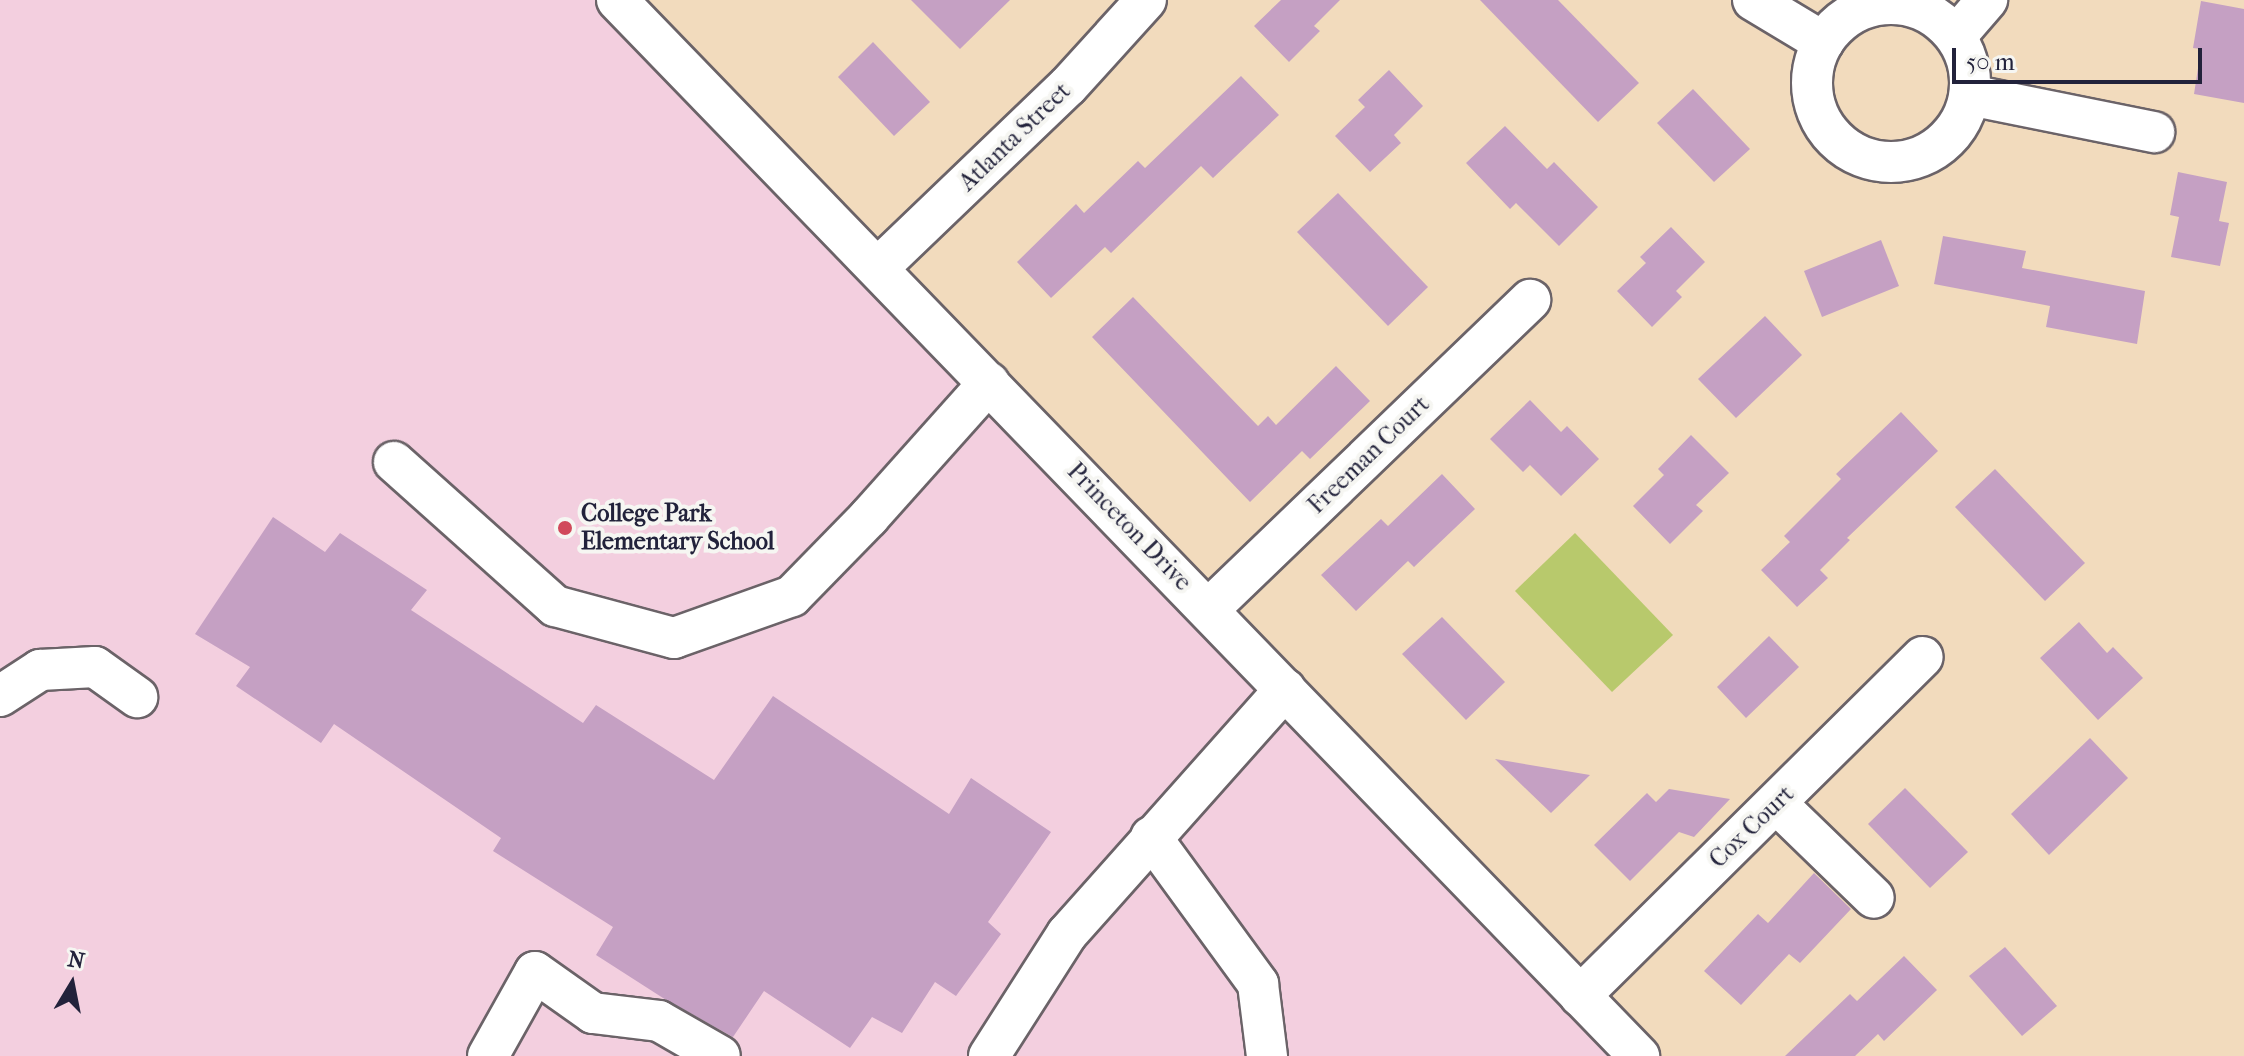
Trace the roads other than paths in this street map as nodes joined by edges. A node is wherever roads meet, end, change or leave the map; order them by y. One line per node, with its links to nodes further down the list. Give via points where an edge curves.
1 (617, 0): 9 (street, Princeton Drive)
2 (1146, 0): 9 (street, Atlanta Street, via 1068,86)
3 (1753, 0): 6 (street)
4 (1987, 0): 5 (street)
5 (1956, 36): 6 (street, via 1937,18 1888,4 1862,9 1840,22); 7 (street, via 1971,74)
6 (1823, 42): 7 (street, via 1812,91 1818,116 1853,153 1902,162 1927,154 1963,119)
7 (1970, 95): 8 (street)
8 (2154, 132)
9 (878, 268): 11 (street, Princeton Drive)
10 (1530, 300): 13 (street, Freeman Court)
11 (989, 383): 12 (street, via 792,596 674,638 555,606); 13 (street, Princeton Drive)
12 (394, 462)
13 (1209, 609): 15 (street, Princeton Drive)
14 (1922, 657): 18 (street, Cox Court)
15 (1285, 689): 19 (street); 21 (street, Princeton Drive)
16 (0, 696): 17 (street, via 40,670 95,667)
17 (137, 697)
18 (1776, 803): 20 (street); 21 (street, Cox Court)
19 (1151, 837): 24 (street, via 1067,934); 25 (street, via 1258,984)
20 (1874, 898)
21 (1580, 996): 26 (street, Princeton Drive)
22 (488, 1056): 23 (street, via 535,972 593,1013 659,1021)
23 (720, 1056)
24 (989, 1056)
25 (1267, 1056)
26 (1639, 1056)

